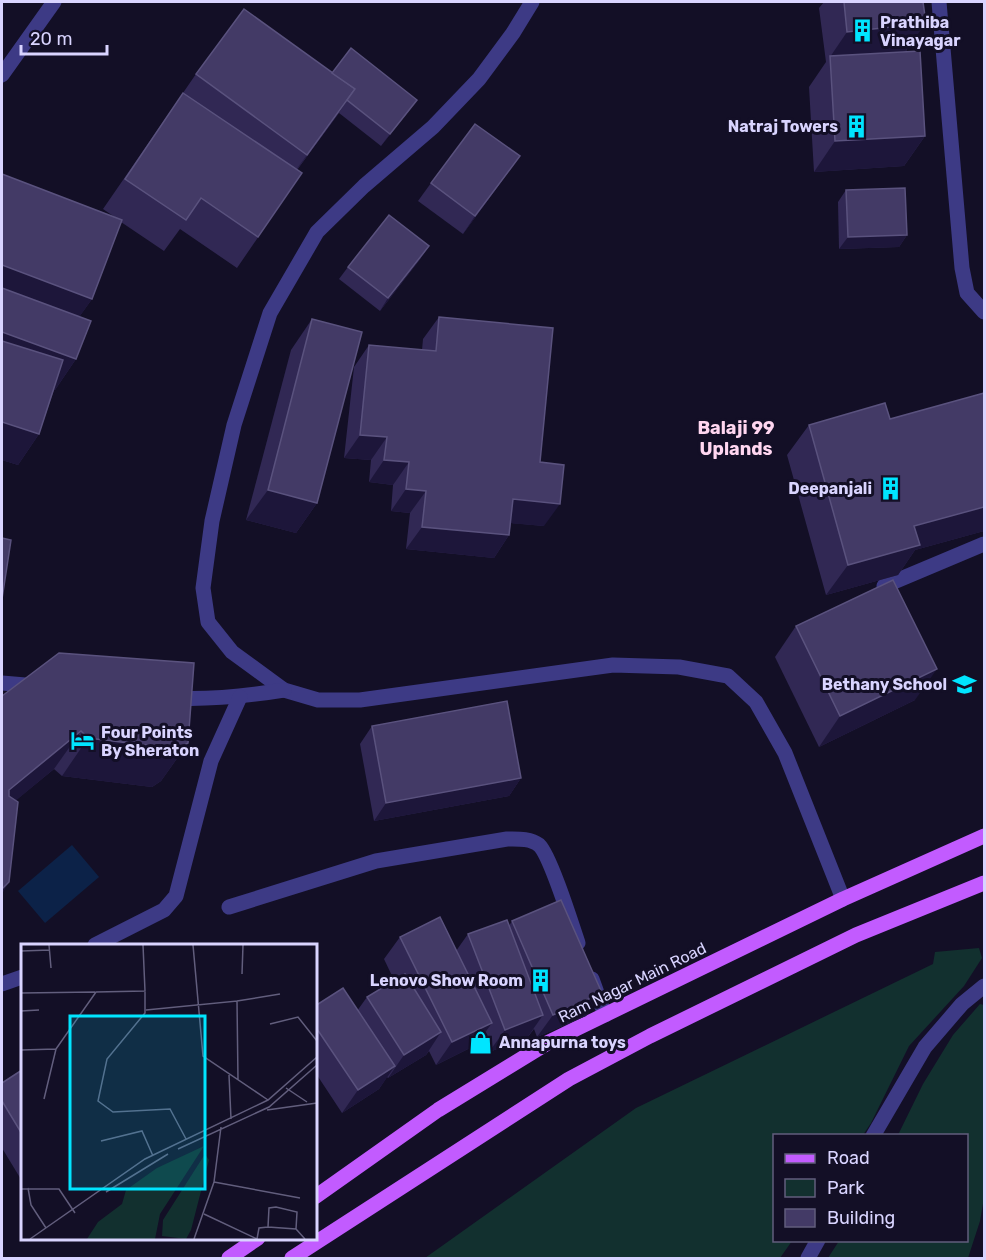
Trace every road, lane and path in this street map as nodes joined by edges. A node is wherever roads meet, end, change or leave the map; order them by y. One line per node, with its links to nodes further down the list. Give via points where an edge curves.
1 (54, 2): 4 (street)
2 (531, 2): 10 (street, via 478,79 433,128 317,232 270,313 234,425 212,521 203,588 208,622 232,652)
3 (939, 2): 5 (street, via 962,268 967,293)
4 (2, 75)
5 (984, 312)
6 (984, 544): 7 (street)
7 (884, 586)
8 (2, 683): 9 (street)
9 (49, 687)
10 (284, 690): 11 (street); 15 (street, via 318,700 360,700 613,665 679,668 728,676 756,702 785,753)
11 (240, 696): 12 (street); 17 (street, via 211,761 176,896 164,910)
12 (154, 697)
13 (984, 836): 15 (main road, Ram Nagar Main Road)
14 (984, 883): 27 (main road, via 856,935 569,1079)
15 (843, 899): 21 (main road, Ram Nagar Main Road)
16 (229, 907): 21 (street, via 376,861 525,839 539,845 548,861)
17 (97, 944)
18 (21, 977): 19 (street)
19 (2, 984)
20 (984, 986): 22 (street, via 962,1004 924,1047)
21 (605, 1015): 23 (main road, Ram Nagar Main Road, via 549,1042 438,1110)
22 (874, 1134)
23 (316, 1196)
24 (257, 1239): 26 (main road)
25 (817, 1242): 28 (street)
26 (229, 1258)
27 (292, 1258)
28 (808, 1258)

